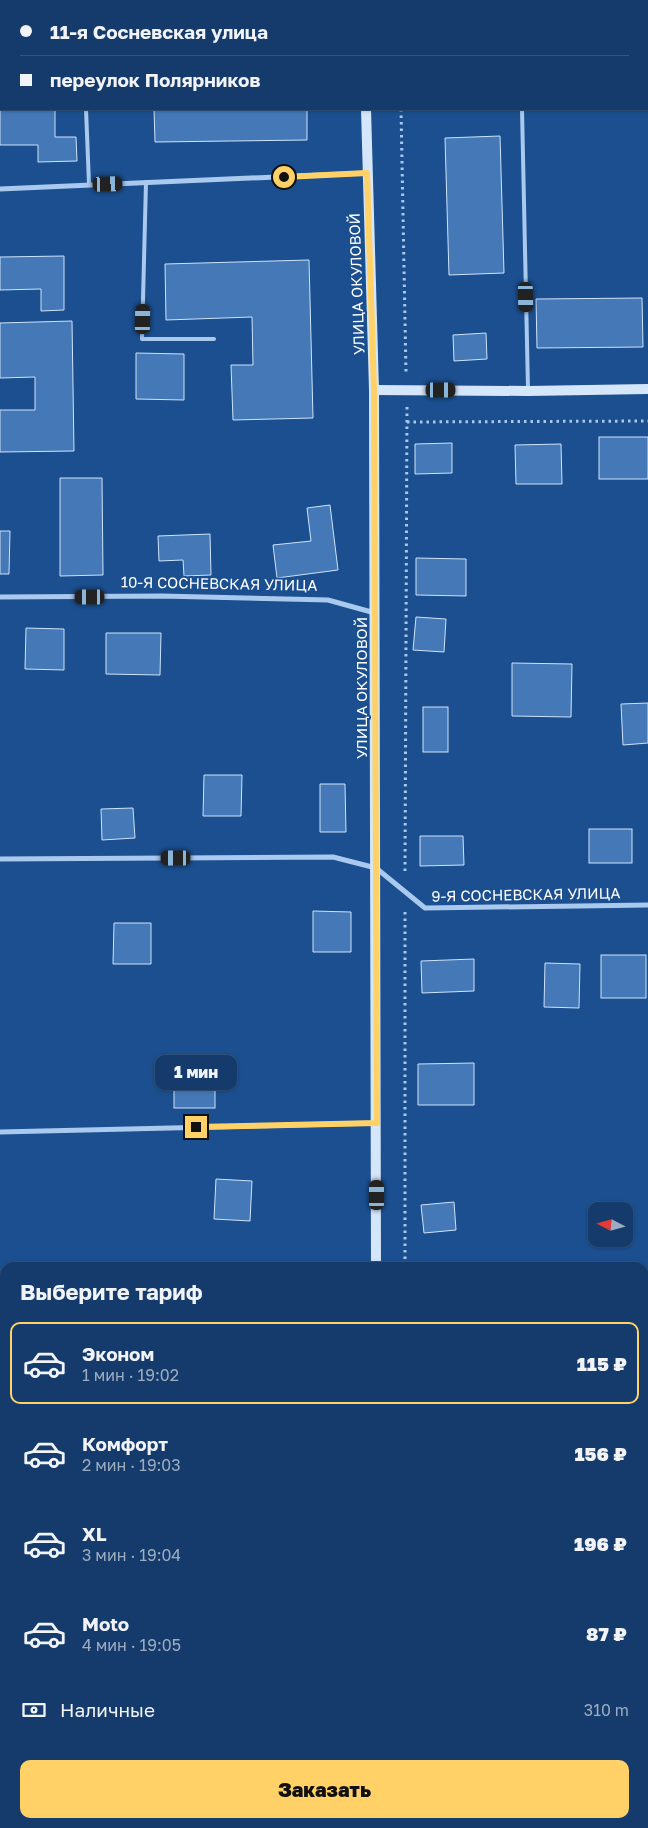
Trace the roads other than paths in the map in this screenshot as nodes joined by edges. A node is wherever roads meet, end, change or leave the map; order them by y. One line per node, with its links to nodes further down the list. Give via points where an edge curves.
1 (86, 110): 6 (lane)
2 (366, 110): 4 (street, УЛИЦА ОКУЛОВОЙ)
3 (522, 110): 11 (lane)
4 (367, 173): 5 (street); 10 (street, УЛИЦА ОКУЛОВОЙ)
5 (146, 182): 6 (street); 8 (lane, via 142,339)
6 (89, 184): 7 (street)
7 (0, 189)
8 (214, 340)
9 (648, 389): 11 (street)
10 (374, 390): 11 (street); 13 (street, УЛИЦА ОКУЛОВОЙ)
11 (528, 391)
12 (0, 597): 13 (street, 10-Я СОСНЕВСКАЯ УЛИЦА, via 328,600)
13 (376, 614): 15 (street, УЛИЦА ОКУЛОВОЙ)
14 (0, 859): 15 (street, 9-Я СОСНЕВСКАЯ УЛИЦА, via 333,858)
15 (376, 868): 16 (street, 9-Я СОСНЕВСКАЯ УЛИЦА, via 425,908); 17 (street, УЛИЦА ОКУЛОВОЙ)
16 (648, 905)
17 (377, 1123): 18 (street); 19 (street, УЛИЦА ОКУЛОВОЙ)
18 (0, 1132)
19 (376, 1262)

